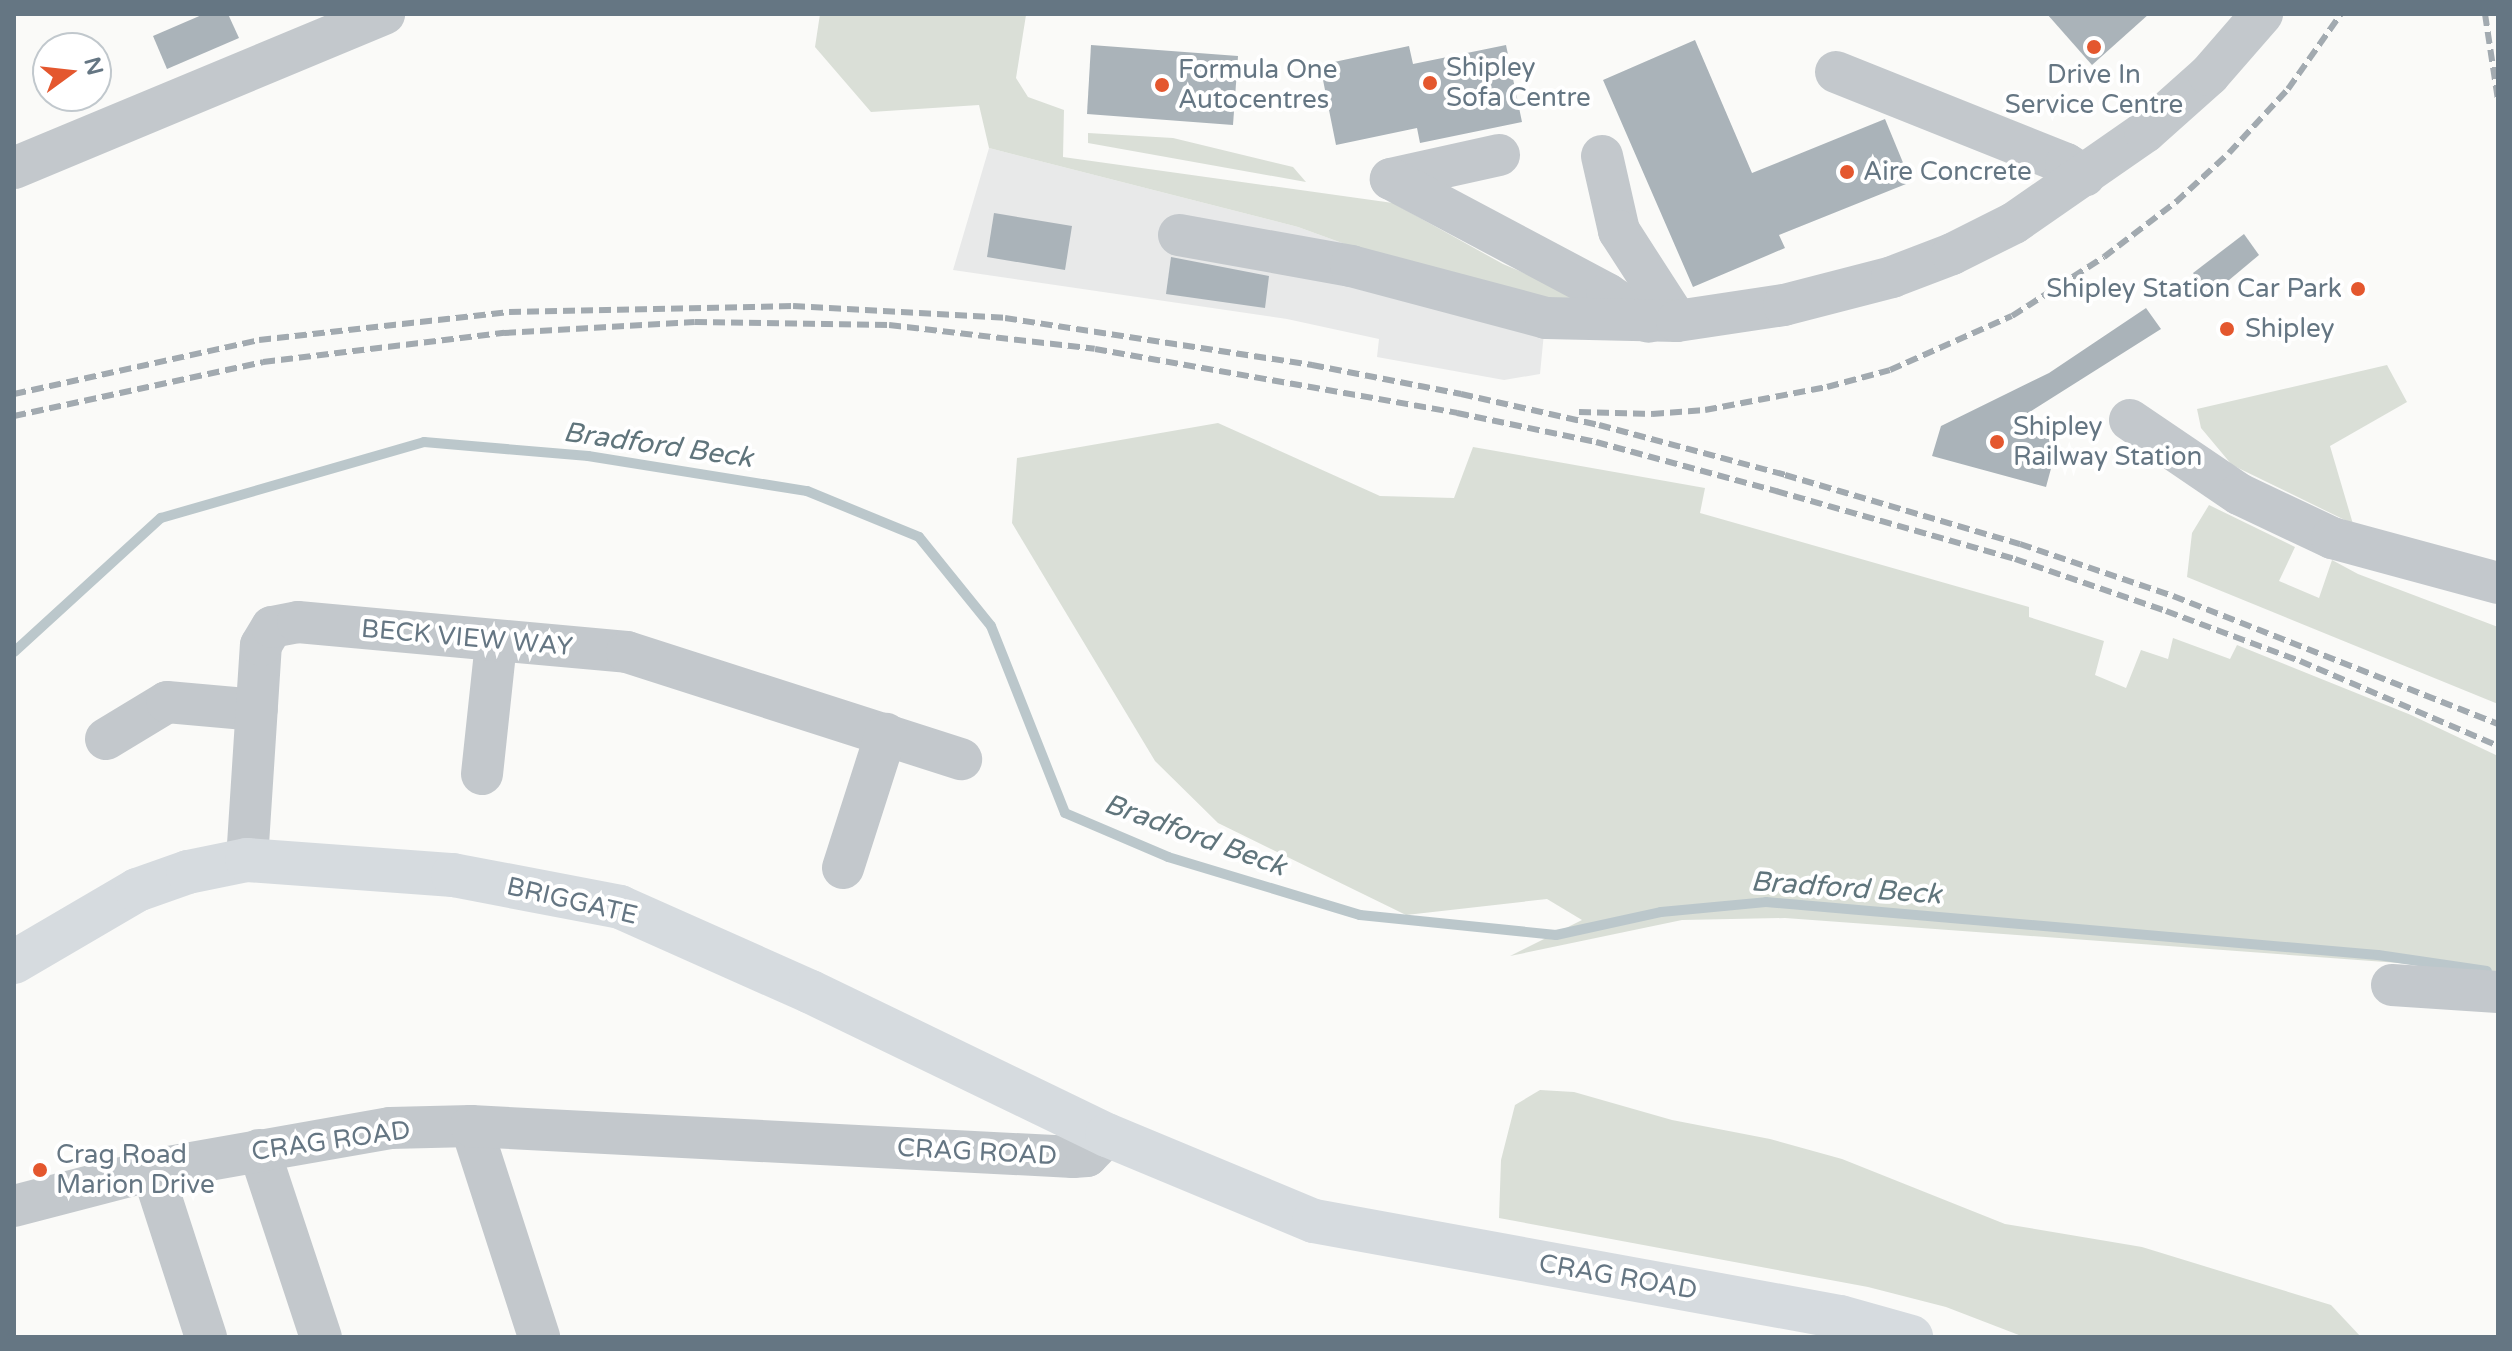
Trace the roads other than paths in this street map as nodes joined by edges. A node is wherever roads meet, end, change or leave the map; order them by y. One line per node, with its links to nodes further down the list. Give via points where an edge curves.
1 (384, 14): 6 (street)
2 (2262, 14): 7 (street, via 2209,75)
3 (1836, 72): 7 (street)
4 (1499, 155): 9 (street, via 1391,179)
5 (1602, 156): 9 (street, via 1619,231)
6 (14, 168)
7 (2085, 176): 9 (street, via 2014,223 1892,277 1784,305)
8 (1179, 235): 9 (street, via 1351,266 1546,318)
9 (1663, 322)
10 (2130, 420): 11 (street, via 2239,494 2332,538)
11 (2498, 583)
12 (496, 642): 13 (street, BECK VIEW WAY, via 298,622 272,627 261,645); 14 (street, BECK VIEW WAY, via 627,652); 17 (street)
13 (257, 710): 15 (street, via 167,702); 18 (street, BECK VIEW WAY)
14 (886, 734): 16 (street, BECK VIEW WAY); 19 (street)
15 (106, 739)
16 (961, 759)
17 (482, 774)
18 (247, 860): 20 (main road, BRIGGATE, via 137,890); 24 (main road, BRIGGATE, via 453,875 620,907 730,953)
19 (843, 868)
20 (14, 962)
21 (2392, 985): 22 (street)
22 (2498, 992)
23 (471, 1126): 24 (street, CRAG ROAD, via 1073,1157 1087,1156); 25 (street, CRAG ROAD, via 390,1128); 30 (street)
24 (1107, 1135): 31 (main road, CRAG ROAD, via 1314,1221 1840,1317)
25 (259, 1150): 26 (street, CRAG ROAD); 29 (street)
26 (152, 1170): 27 (street, CRAG ROAD); 28 (street)
27 (14, 1206)
28 (206, 1337)
29 (321, 1337)
30 (539, 1337)
31 (1911, 1337)

